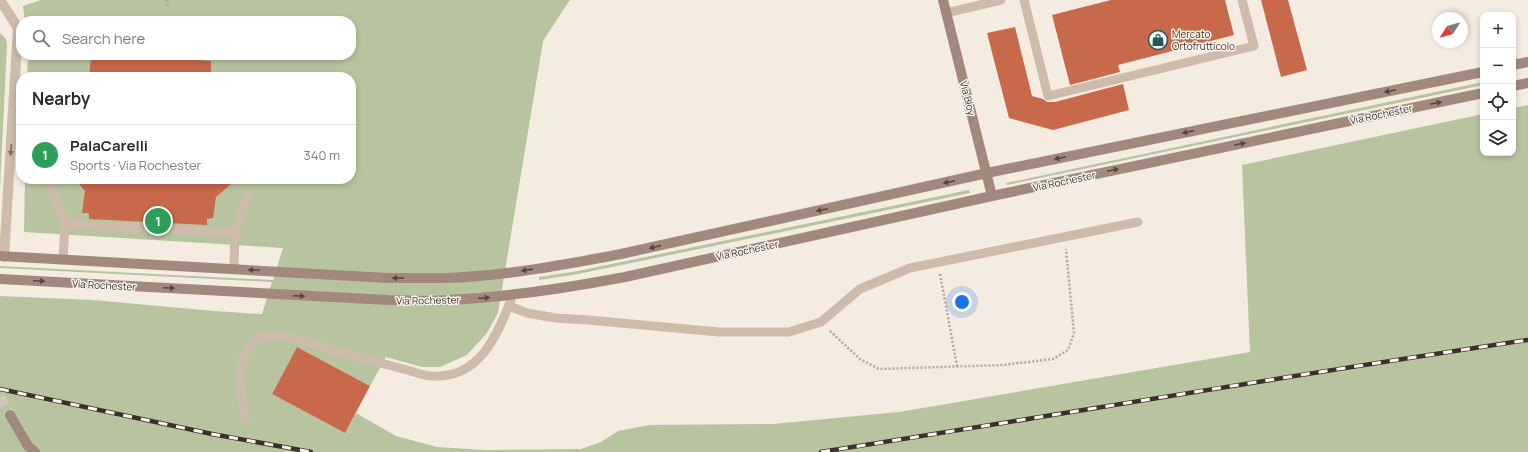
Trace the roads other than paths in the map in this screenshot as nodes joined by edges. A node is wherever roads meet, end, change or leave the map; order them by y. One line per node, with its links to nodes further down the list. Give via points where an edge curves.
1 (0, 0): 7 (street, one-way to 7)
2 (943, 0): 6 (main road, Via Bloy)
3 (1001, 0): 6 (lane)
4 (1024, 0): 5 (lane, via 1048,96 1254,46)
5 (1242, 0)
6 (946, 13): 15 (main road, Via Bloy)
7 (16, 25)
8 (16, 56): 22 (street, one-way to 22)
9 (1528, 62): 10 (main road)
10 (1516, 64)
11 (1480, 73): 15 (main road, Via Rochester, one-way to 15)
12 (1528, 83): 13 (main road)
13 (1516, 85)
14 (1480, 94): 17 (main road, Via Rochester, one-way to 14)
15 (987, 173): 17 (main road, Via Bloy); 24 (main road, Via Rochester, one-way to 24, via 621,254 577,263 494,274 447,278 388,278)
16 (50, 184): 20 (lane)
17 (992, 196): 26 (main road, Via Rochester, via 625,277)
18 (248, 197): 21 (lane)
19 (1138, 222): 27 (lane, via 910,268 860,289 821,322 789,332 719,332 556,318 527,313)
20 (65, 224): 21 (lane); 23 (lane)
21 (235, 233): 24 (lane)
22 (2, 256): 23 (main road, Via Rochester)
23 (63, 260): 24 (main road, Via Rochester)
24 (234, 269)
25 (0, 279): 26 (main road, Via Rochester, one-way to 26, via 388,300 448,301)
26 (514, 294): 27 (lane)
27 (509, 306): 29 (lane, via 492,344 480,358 465,369 448,375 432,376 414,372 296,339 272,336 260,338 249,346 243,358 240,376 241,398)
28 (10, 415): 30 (main road, via 28,446)
29 (246, 419)
30 (35, 452)

